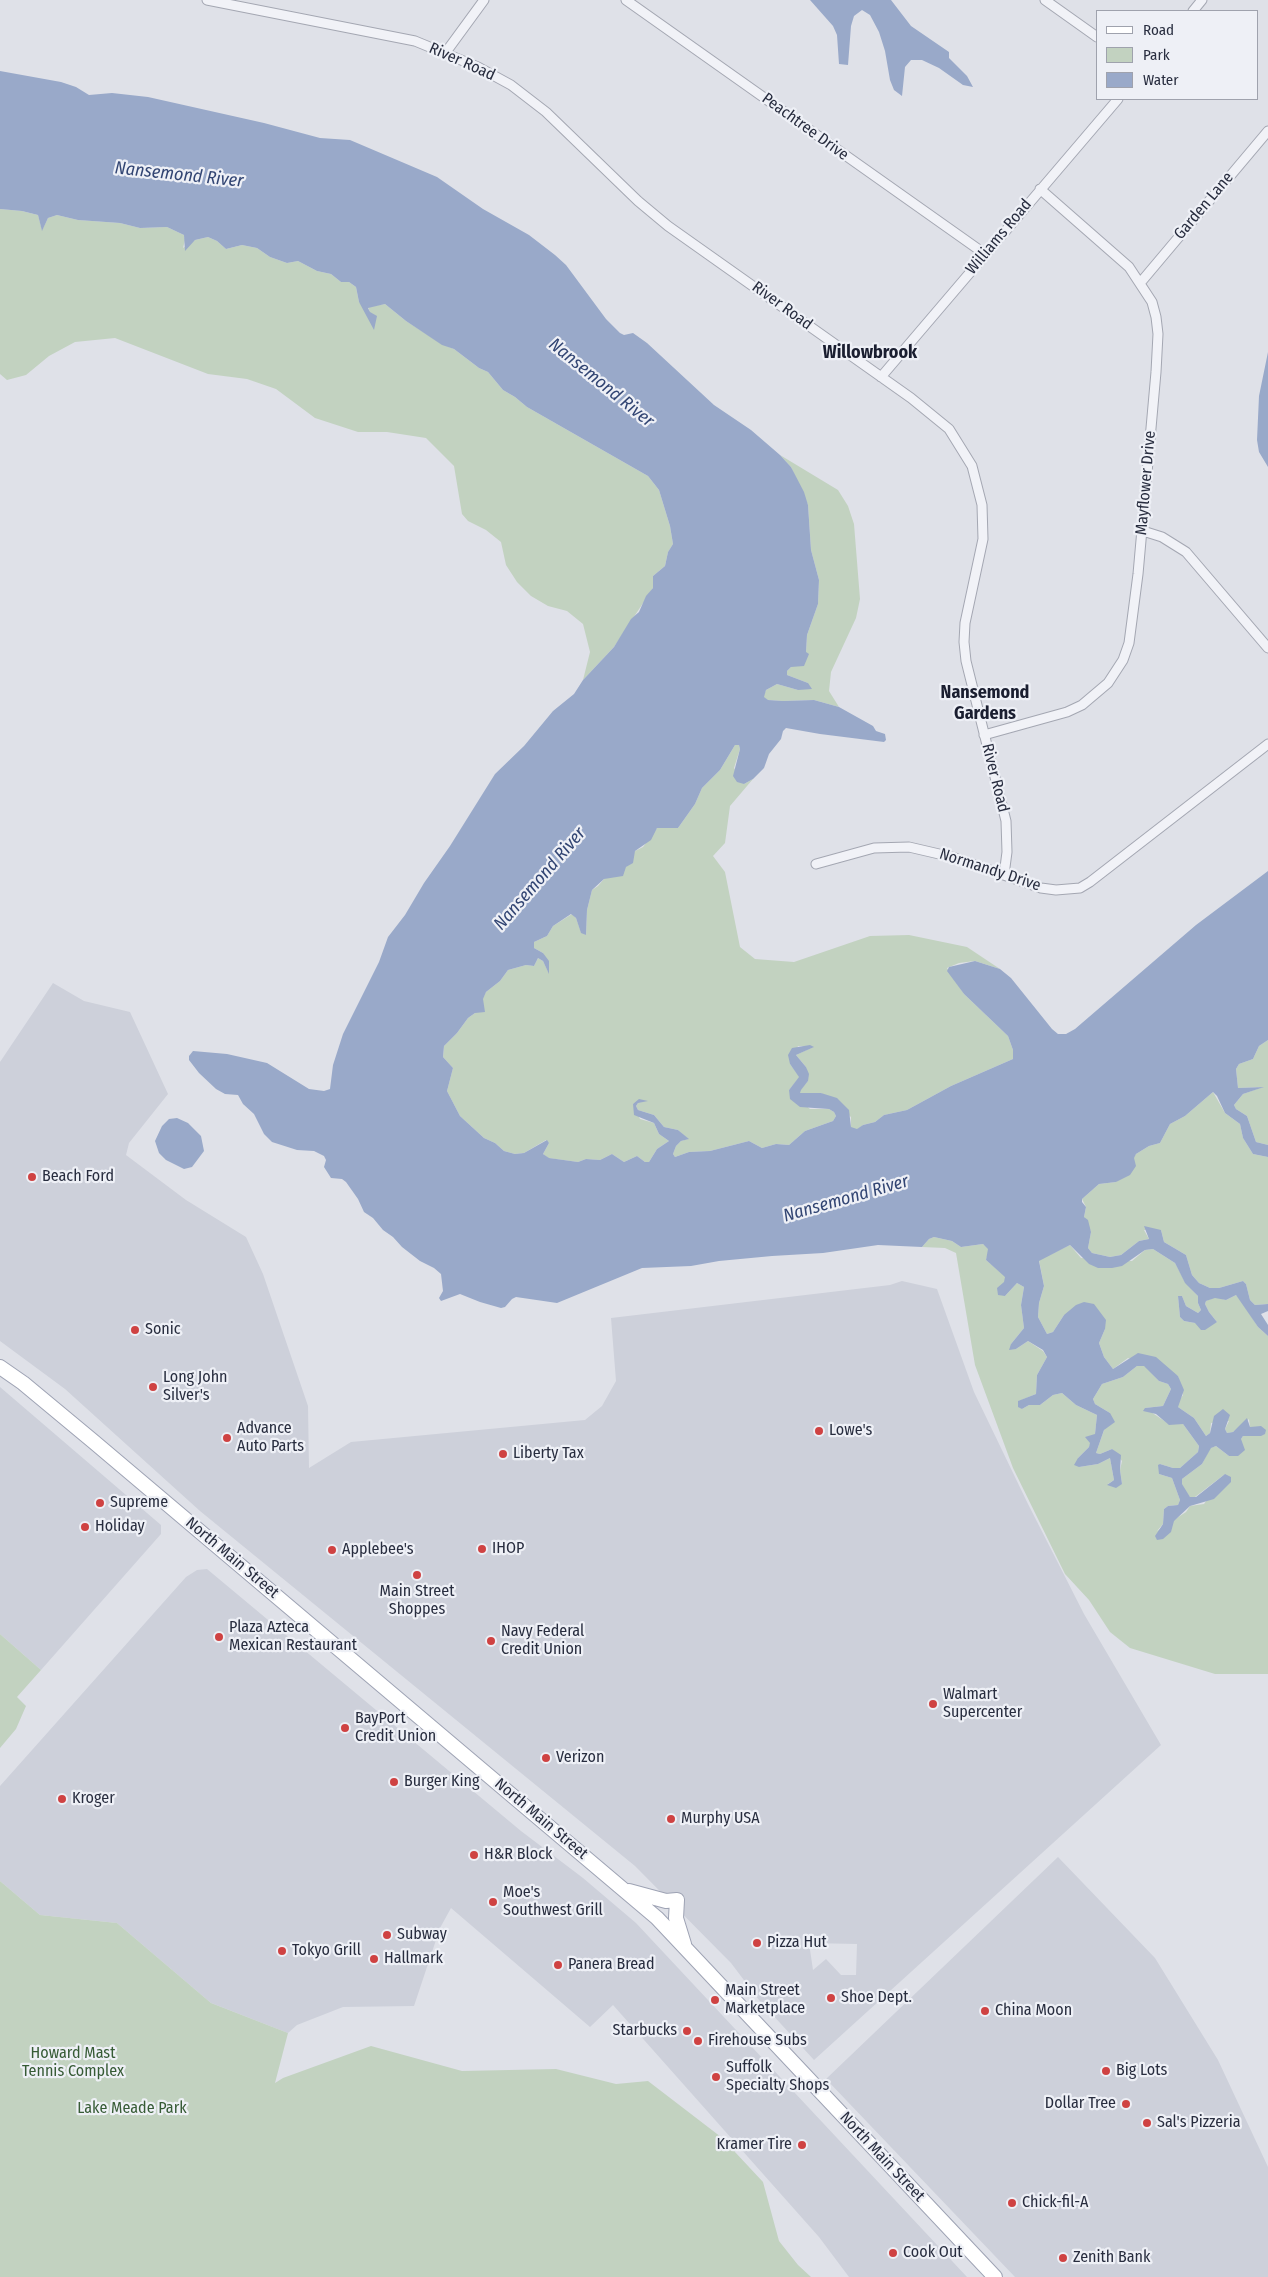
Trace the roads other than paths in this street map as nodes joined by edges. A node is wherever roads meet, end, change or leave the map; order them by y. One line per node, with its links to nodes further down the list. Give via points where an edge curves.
1 (207, 0): 8 (street, River Road, via 384,33)
2 (484, 0): 8 (street)
3 (626, 0): 12 (street, Peachtree Drive)
4 (1045, 0): 7 (street)
5 (1202, 0): 6 (street)
6 (1193, 10)
7 (1096, 36)
8 (446, 52): 14 (street, River Road, via 478,66 525,94 668,226)
9 (1117, 100): 11 (street, Williams Road)
10 (1268, 131): 13 (street, Garden Lane)
11 (1040, 189): 12 (street, Williams Road); 13 (street, Mayflower Drive, via 1119,257)
12 (984, 254): 14 (street, Williams Road)
13 (1141, 282): 15 (street, Mayflower Drive, via 1152,302 1158,334)
14 (881, 377): 17 (street, River Road, via 949,429 964,450 978,483 983,539 964,642)
15 (1142, 531): 16 (street, via 1162,537 1186,552); 17 (street, Mayflower Drive, via 1129,644 1112,678 1096,695 1074,708)
16 (1268, 648)
17 (984, 735): 20 (street, River Road, via 1006,820)
18 (1268, 744): 20 (street, Normandy Drive, via 1080,888 1041,888)
19 (816, 864): 20 (street, Normandy Drive, via 874,848 909,847 952,857)
20 (1004, 875)
21 (0, 1367): 22 (main road, North Main Street, via 94,1442)
22 (626, 1890): 23 (main road, North Main Street); 23 (main road, via 666,1901 677,1900 676,1918 681,1939)
23 (689, 1953): 24 (main road, North Main Street)
24 (995, 2277)

